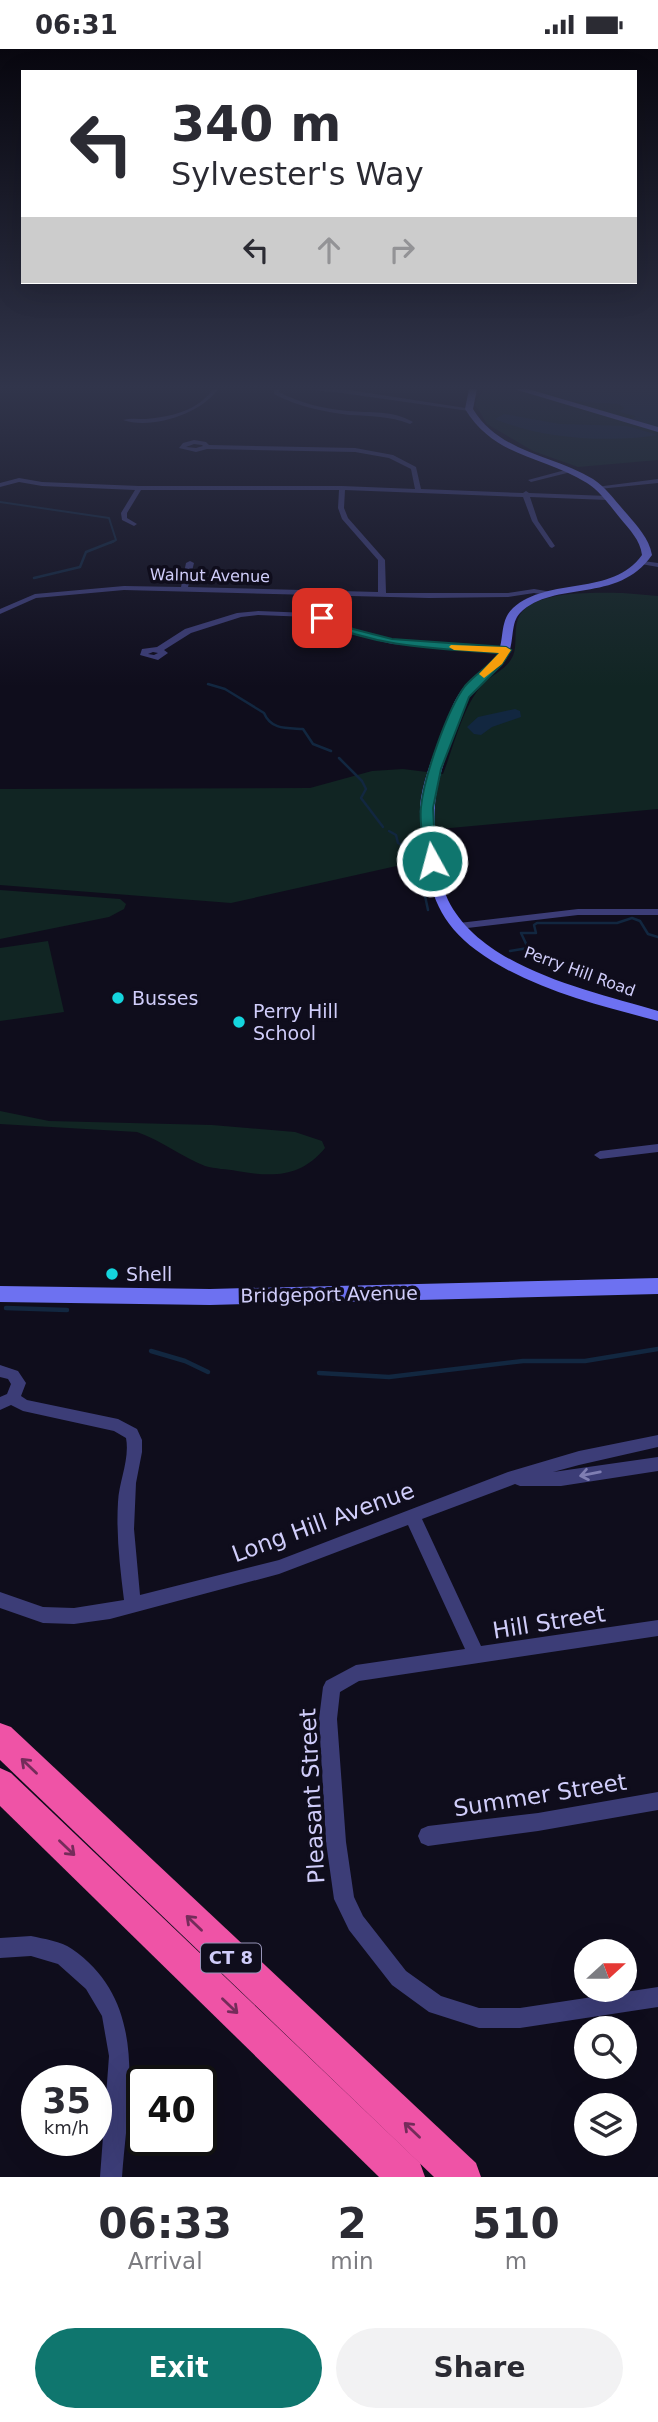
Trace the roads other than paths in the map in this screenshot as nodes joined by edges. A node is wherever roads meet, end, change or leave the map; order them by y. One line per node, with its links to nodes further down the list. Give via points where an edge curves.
1 (139, 488): 8 (street, via 124,513 124,519)
2 (342, 488): 14 (street, via 345,519 382,560)
3 (354, 488): 5 (street)
4 (600, 488): 7 (street)
5 (418, 490): 6 (street)
6 (526, 493): 7 (street); 9 (street, via 531,515)
7 (608, 498): 11 (street, via 644,541 648,555)
8 (134, 524)
9 (552, 546)
10 (190, 563): 13 (street)
11 (643, 563): 12 (street); 15 (street, via 618,579)
12 (658, 565)
13 (184, 588): 14 (street, Walnut Avenue); 16 (street, Walnut Avenue, via 43,594)
14 (382, 594): 15 (street, Walnut Avenue)
15 (549, 594): 18 (street, via 512,615)
16 (0, 612)
17 (160, 649): 18 (street, via 188,631 258,613 310,615 392,642)
18 (506, 650): 20 (street, Perry Hill Road, via 464,697 428,798 435,884)
19 (658, 912): 20 (street, via 578,912)
20 (459, 926): 21 (street, Perry Hill Road, via 492,953 526,972)
21 (658, 1016)
22 (658, 1148): 23 (street)
23 (600, 1155)
24 (658, 1286): 25 (street, Bridgeport Avenue, via 210,1297)
25 (0, 1294)
26 (0, 1371): 27 (street, via 17,1378 18,1388)
27 (6, 1401): 33 (street, via 118,1425 131,1434 135,1450 128,1483 126,1549)
28 (658, 1441): 30 (street, Long Hill Avenue)
29 (658, 1464): 30 (street, one-way to 30, via 561,1479)
30 (508, 1479): 31 (street, Long Hill Avenue)
31 (412, 1515): 33 (street, Long Hill Avenue, via 279,1567); 35 (street, Hill Street)
32 (0, 1600): 33 (street, Long Hill Avenue, via 43,1615 74,1616)
33 (133, 1605)
34 (657, 1632): 35 (street, Hill Street)
35 (477, 1656): 41 (street, Pleasant Street, via 356,1673 332,1687 328,1720 336,1842 344,1899 356,1923 399,1978 436,2005 479,2018 520,2018)
36 (0, 1738): 44 (highway, CT 8, one-way to 36)
37 (0, 1784): 43 (highway, CT 8, one-way to 43)
38 (658, 1801): 39 (street, Summer Street)
39 (428, 1836)
40 (0, 1948): 42 (street, via 31,1946 64,1955 93,1982 112,2013 120,2056)
41 (658, 1997)
42 (111, 2177)
43 (406, 2177)
44 (462, 2177)

